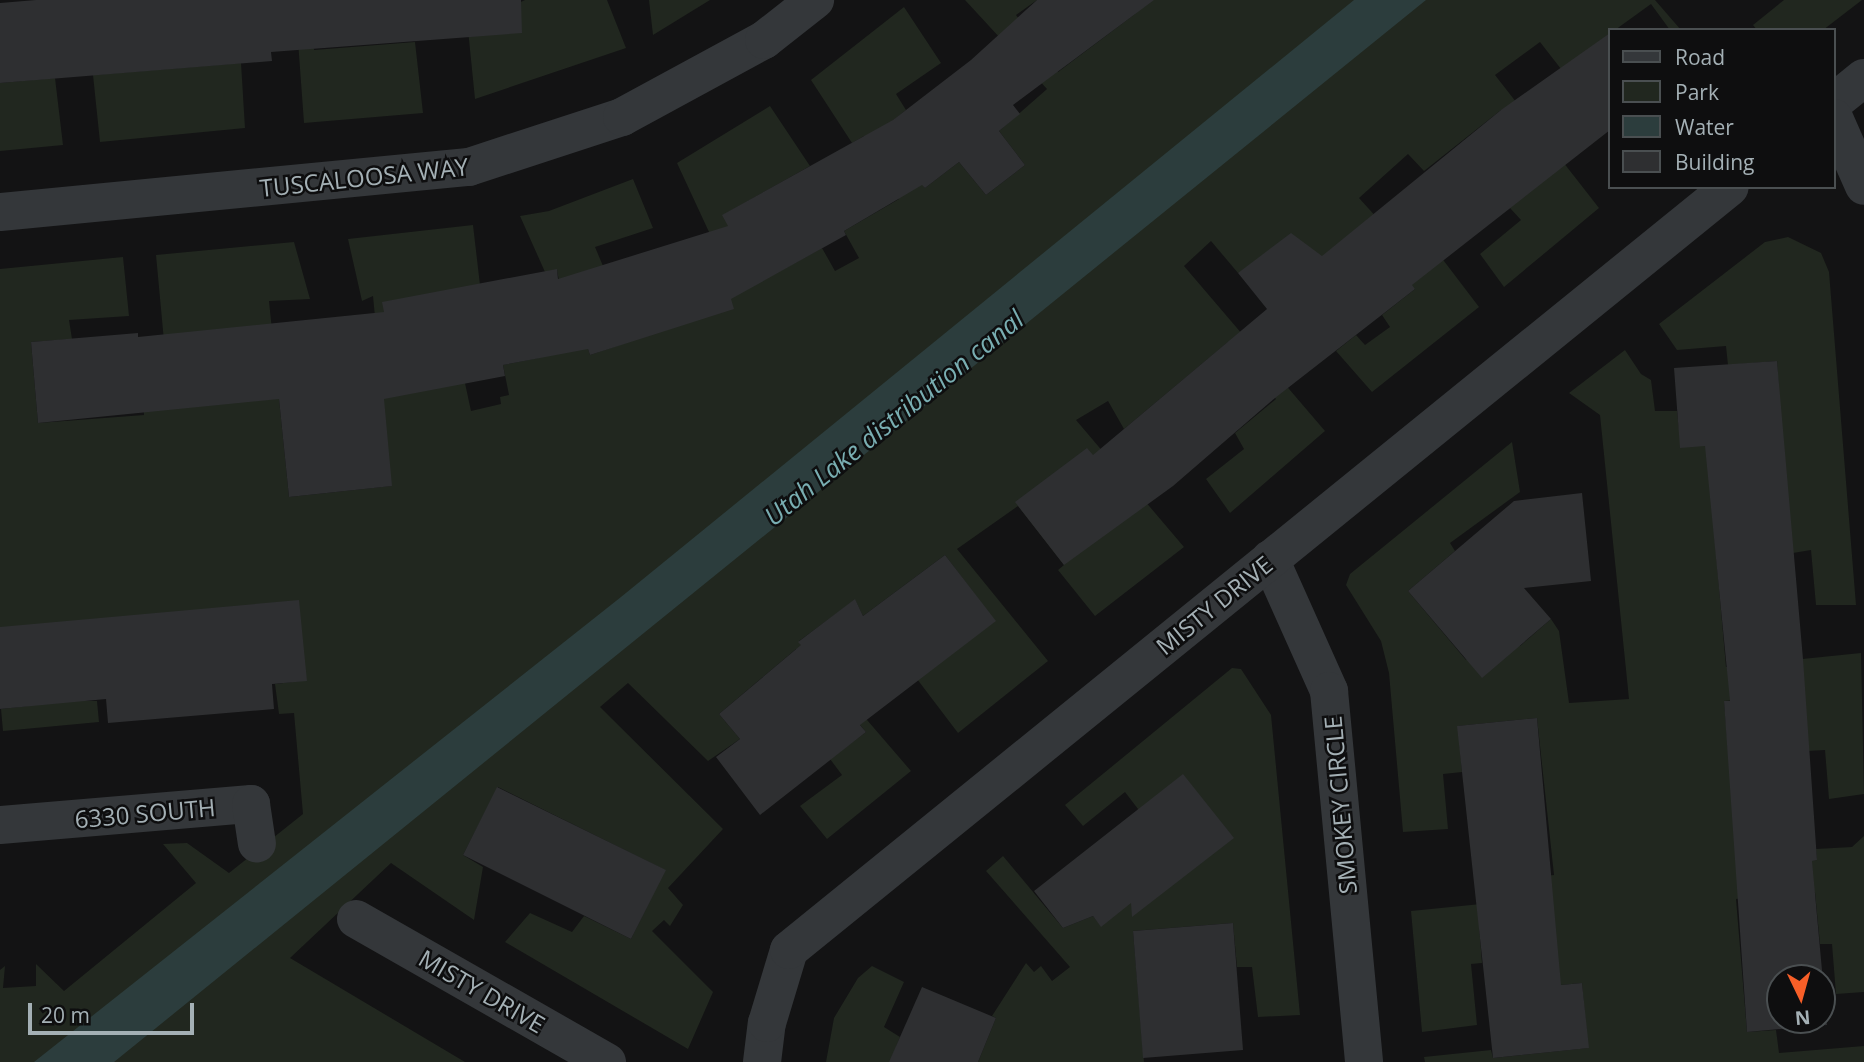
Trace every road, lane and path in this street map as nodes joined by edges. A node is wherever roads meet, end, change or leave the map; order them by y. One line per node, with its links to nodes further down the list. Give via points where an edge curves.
1 (815, 0): 7 (street, TUSCALOOSA WAY, via 764,40 622,117 469,167)
2 (1864, 78): 3 (street)
3 (1836, 100)
4 (1836, 123): 5 (street)
5 (1864, 186)
6 (1728, 189): 8 (street, MISTY DRIVE)
7 (0, 212)
8 (1270, 559): 13 (street, MISTY DRIVE, via 789,950 767,1023); 14 (street, SMOKEY CIRCLE, via 1329,691)
9 (0, 825): 10 (street, 6330 SOUTH, via 251,804)
10 (257, 844)
11 (356, 919): 12 (street, MISTY DRIVE)
12 (607, 1062)
13 (762, 1062)
14 (1364, 1062)

